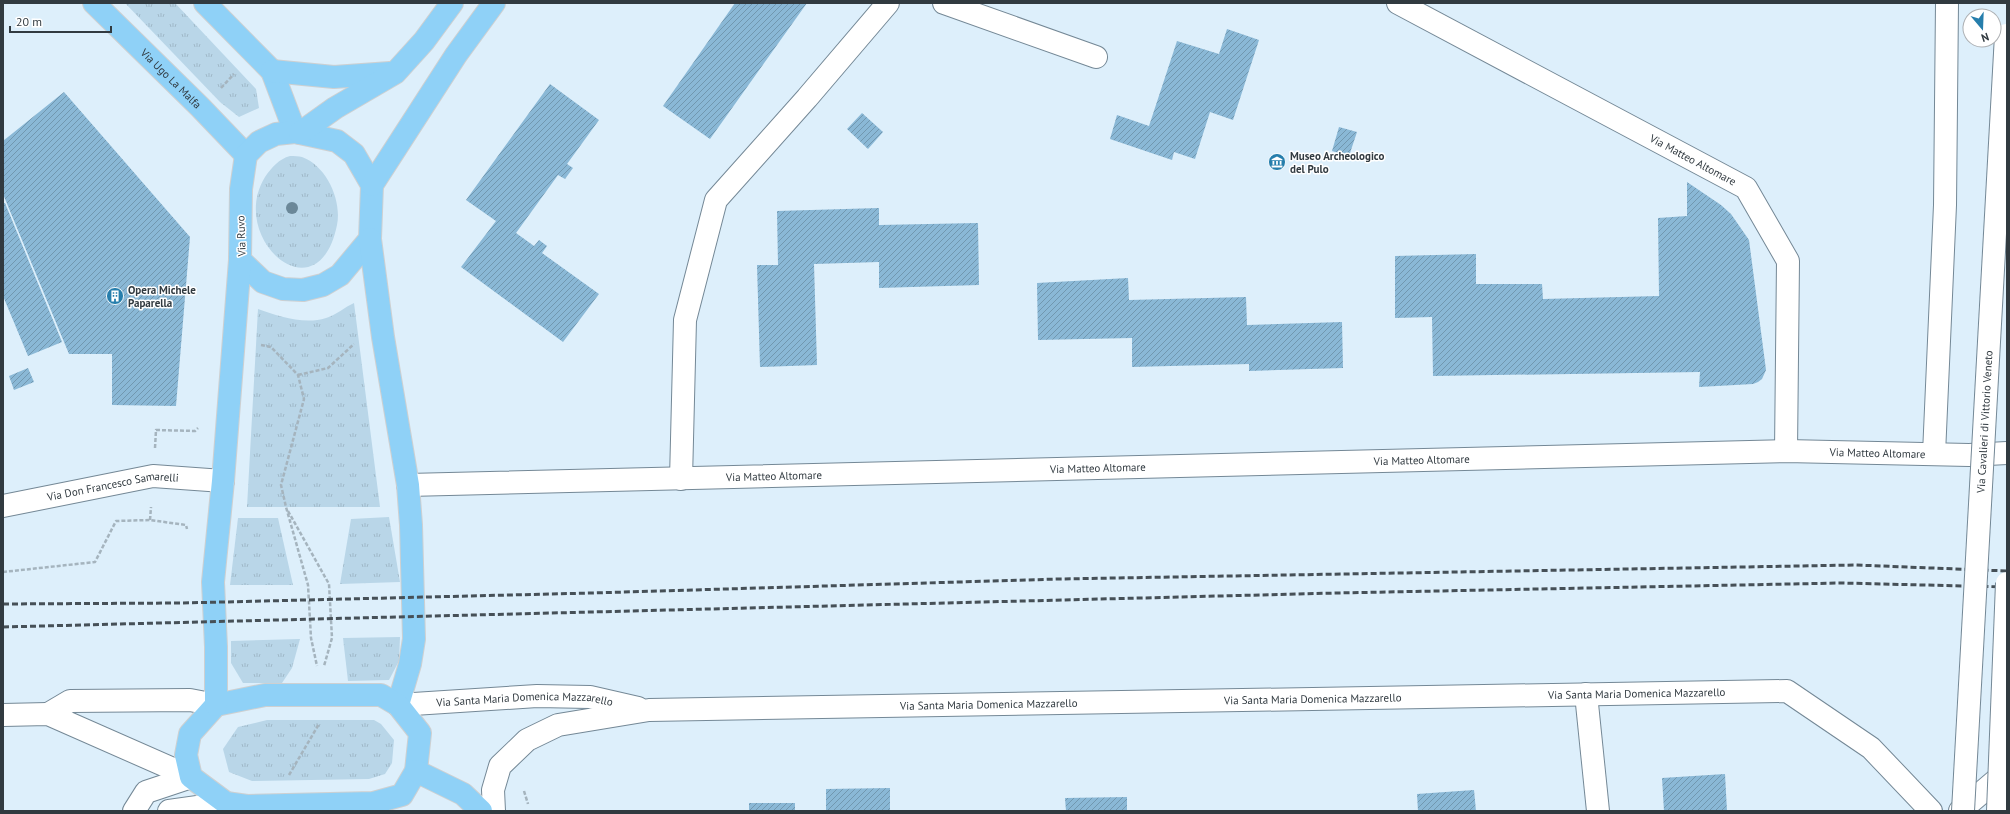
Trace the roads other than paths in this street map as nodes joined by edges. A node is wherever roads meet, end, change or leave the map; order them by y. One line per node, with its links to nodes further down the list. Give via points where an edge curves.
1 (94, 3): 14 (main road, Via Ugo La Malfa)
2 (205, 3): 11 (main road)
3 (452, 3): 12 (main road, via 424,41)
4 (494, 3): 15 (main road, via 456,55)
5 (888, 3): 21 (street, via 716,200 685,320)
6 (944, 3): 10 (street)
7 (1398, 3): 18 (street, Via Matteo Altomare, via 1746,188 1788,262)
8 (1947, 3): 19 (street, via 1945,205)
9 (2007, 34): 44 (street, Via Cavalieri di Vittorio Veneto, bridge)
10 (1096, 57)
11 (272, 71): 12 (main road, via 334,77); 13 (main road)
12 (395, 73): 13 (main road)
13 (298, 132): 14 (main road, via 276,134 259,142); 15 (main road, via 337,141 354,154)
14 (246, 155): 17 (main road, Via Ruvo, via 241,189)
15 (372, 185): 16 (main road)
16 (370, 239): 17 (main road, Via Ruvo, via 340,274 323,285 303,290 283,289 263,282); 23 (main road, via 382,337)
17 (240, 260): 22 (main road)
18 (1786, 451): 19 (street, Via Matteo Altomare); 21 (street, Via Matteo Altomare)
19 (1934, 454): 20 (street, Via Matteo Altomare)
20 (2007, 454)
21 (680, 479): 23 (street, Via Matteo Altomare)
22 (223, 481): 24 (street, Via Don Francesco Samarelli, via 153,476); 27 (main road, via 212,582)
23 (408, 485): 28 (main road, via 414,639 410,664)
24 (3, 506)
25 (2007, 583): 45 (street, bridge)
26 (1586, 694): 29 (street, Via Santa Maria Domenica Mazzarello); 41 (street); 42 (street, Via Santa Maria Domenica Mazzarello, via 1787,690 1872,748)
27 (216, 705): 28 (main road, via 265,695 321,695 380,696); 31 (street, via 190,700 70,701); 34 (main road, via 190,734 186,755)
28 (398, 705): 29 (street, Via Santa Maria Domenica Mazzarello, via 537,696 590,697); 32 (main road, via 420,733)
29 (649, 710): 40 (street, Via Santa Maria Domenica Mazzarello, via 558,725 527,740 500,766 493,790)
30 (3, 714): 31 (street)
31 (48, 714): 34 (street)
32 (416, 771): 36 (main road, via 402,795 373,803); 39 (main road, via 462,794)
33 (2007, 771): 43 (street)
34 (191, 778): 35 (main road); 37 (street, via 146,792)
35 (226, 803): 36 (main road); 38 (street)
36 (314, 808)
37 (134, 811)
38 (169, 811)
39 (481, 811)
40 (494, 811)
41 (1598, 811)
42 (1931, 811)
43 (1960, 811)
44 (1963, 811)
45 (1998, 811)

